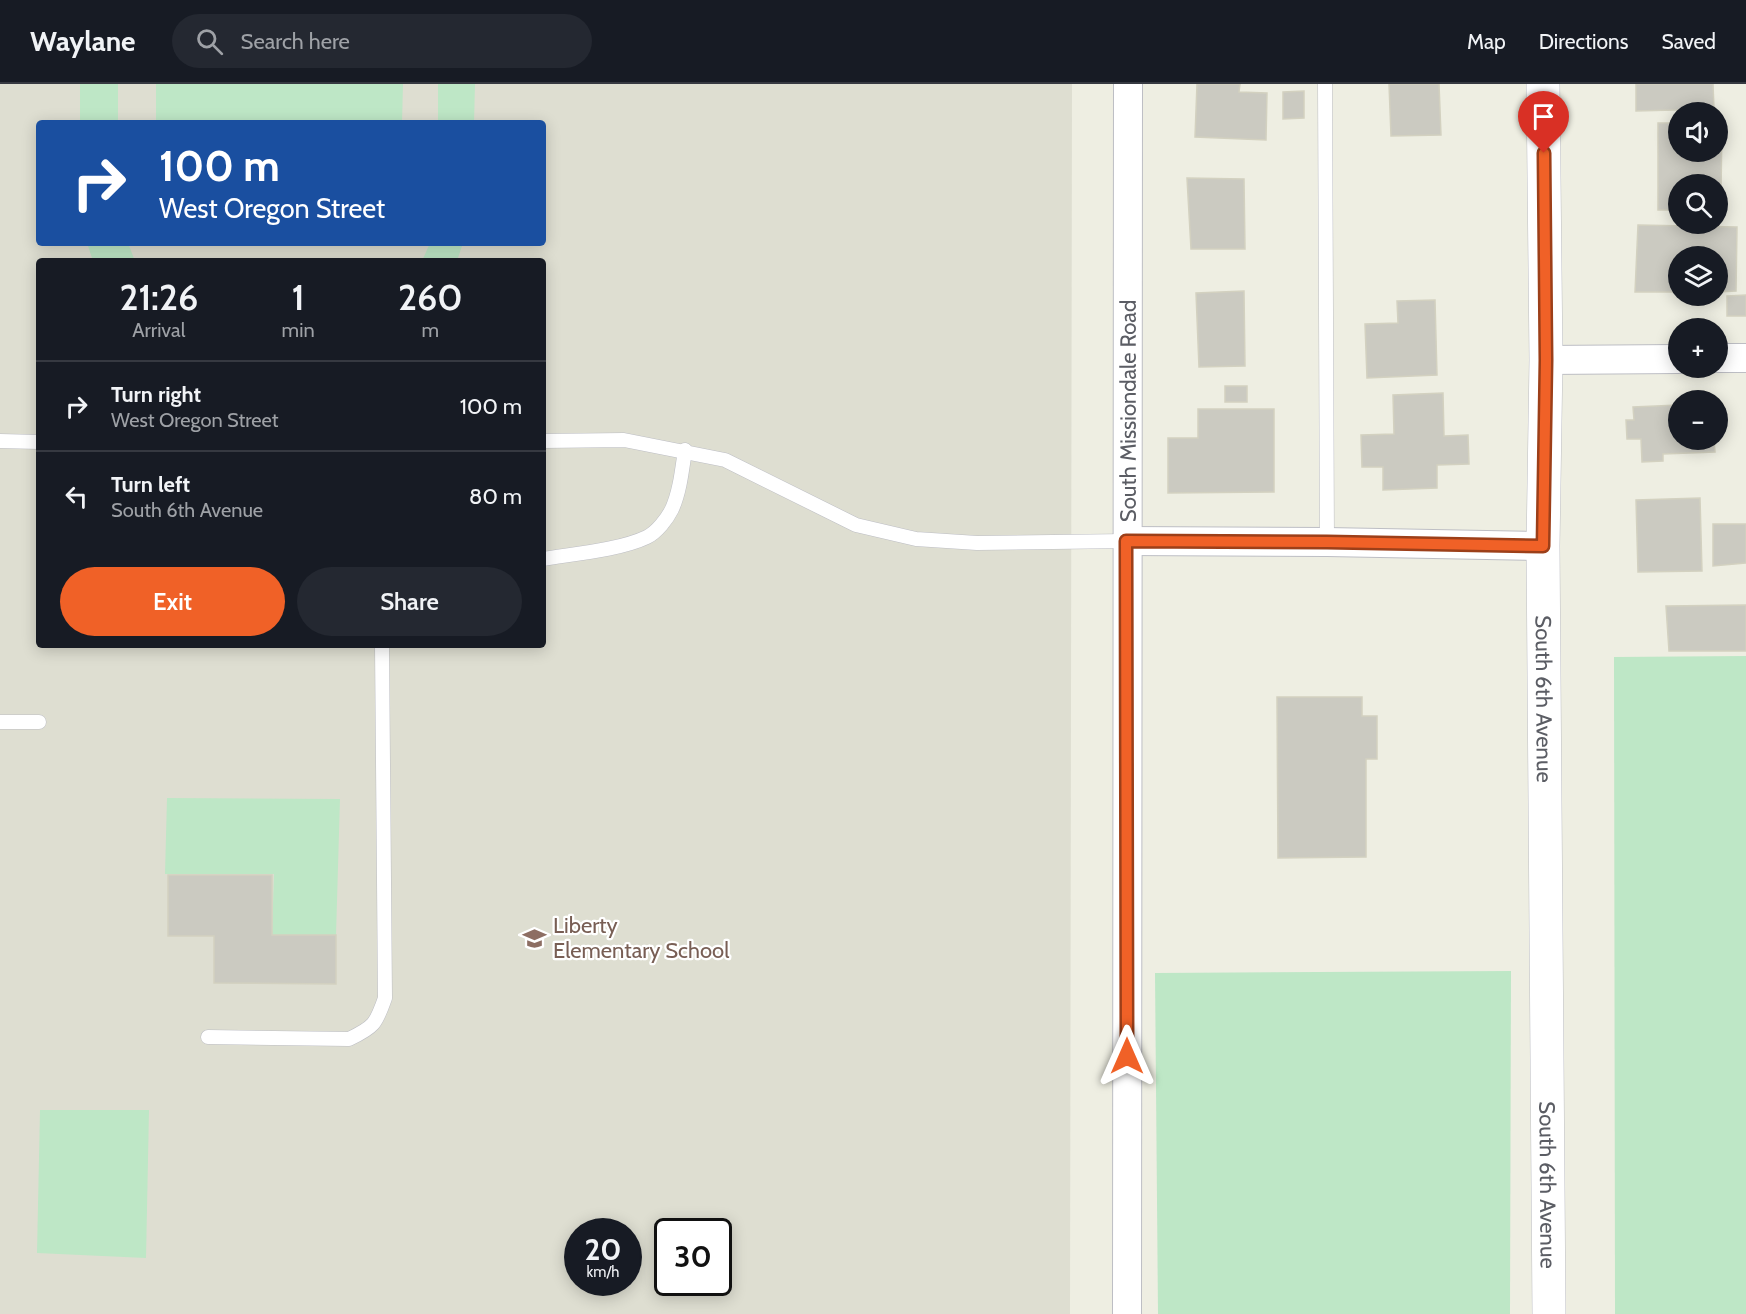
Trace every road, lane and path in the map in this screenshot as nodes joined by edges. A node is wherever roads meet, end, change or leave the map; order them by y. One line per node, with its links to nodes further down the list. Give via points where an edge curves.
1 (1128, 84): 12 (street, South Missiondale Road)
2 (1325, 84): 13 (lane)
3 (1543, 84): 7 (street, South 6th Avenue)
4 (1668, 358): 7 (street)
5 (1728, 358): 6 (street)
6 (1746, 358)
7 (1546, 360): 14 (street, South 6th Avenue)
8 (0, 441): 10 (lane)
9 (546, 441): 11 (lane, via 624,440)
10 (36, 442)
11 (685, 450): 12 (lane, via 725,460 855,525 916,538 976,543); 15 (lane, via 671,511 659,528 621,545)
12 (1126, 541): 13 (street); 20 (street, South Missiondale Road)
13 (1327, 542): 14 (street)
14 (1543, 546): 21 (street, South 6th Avenue)
15 (546, 558)
16 (382, 648): 19 (lane, via 385,998 378,1020 349,1039)
17 (0, 722): 18 (lane)
18 (39, 722)
19 (208, 1037)
20 (1127, 1314)
21 (1549, 1314)

